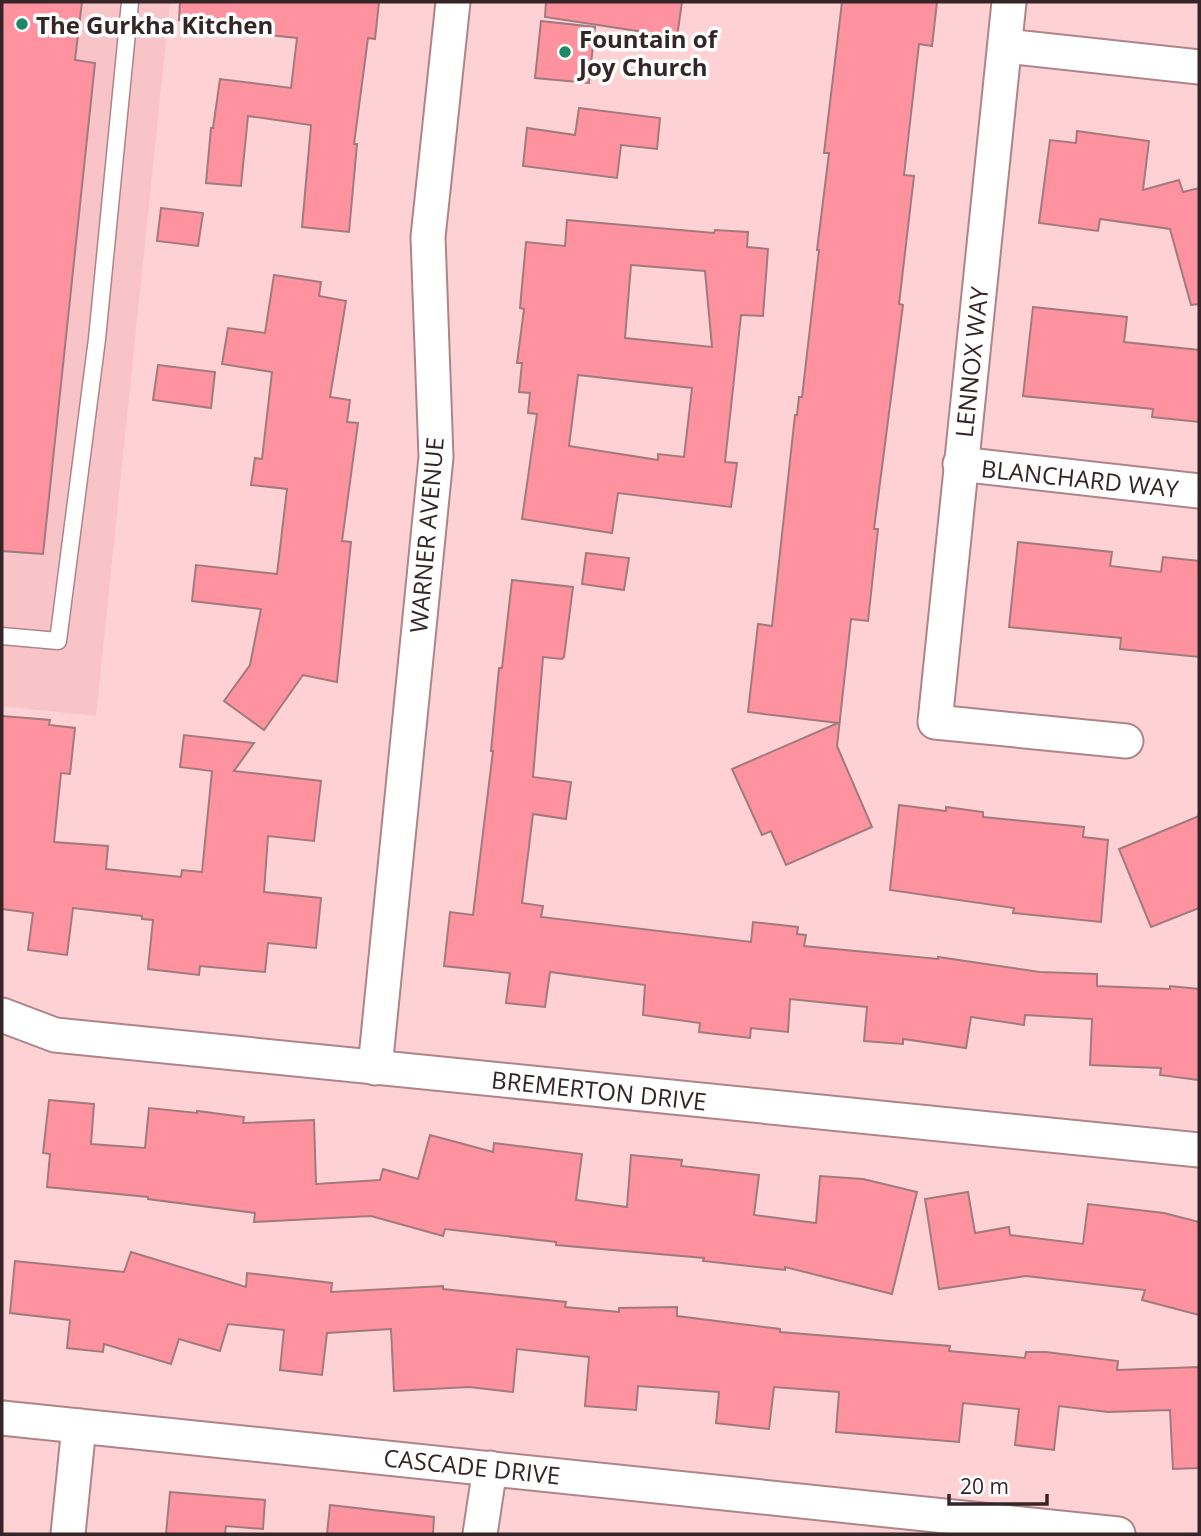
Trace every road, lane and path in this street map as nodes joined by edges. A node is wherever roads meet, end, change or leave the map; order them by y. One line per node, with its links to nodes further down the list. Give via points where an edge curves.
1 (130, 2): 8 (lane, via 97,339 58,642)
2 (453, 2): 11 (street, WARNER AVENUE, via 428,237 436,457)
3 (1010, 2): 4 (street, LENNOX WAY)
4 (1005, 46): 5 (street); 6 (street, LENNOX WAY)
5 (1199, 67)
6 (960, 464): 7 (street, BLANCHARD WAY); 9 (street, LENNOX WAY, via 935,722)
7 (1199, 491)
8 (2, 636)
9 (1126, 741)
10 (2, 1015): 11 (street, BREMERTON DRIVE, via 55,1035)
11 (375, 1068): 12 (street, BREMERTON DRIVE)
12 (1199, 1150)
13 (2, 1418): 14 (street, CASCADE DRIVE)
14 (79, 1426): 15 (street, CASCADE DRIVE); 17 (street)
15 (490, 1468): 16 (street, CASCADE DRIVE); 18 (street)
16 (942, 1525): 19 (street, CASCADE DRIVE)
17 (68, 1534)
18 (481, 1534)
19 (1118, 1534)

